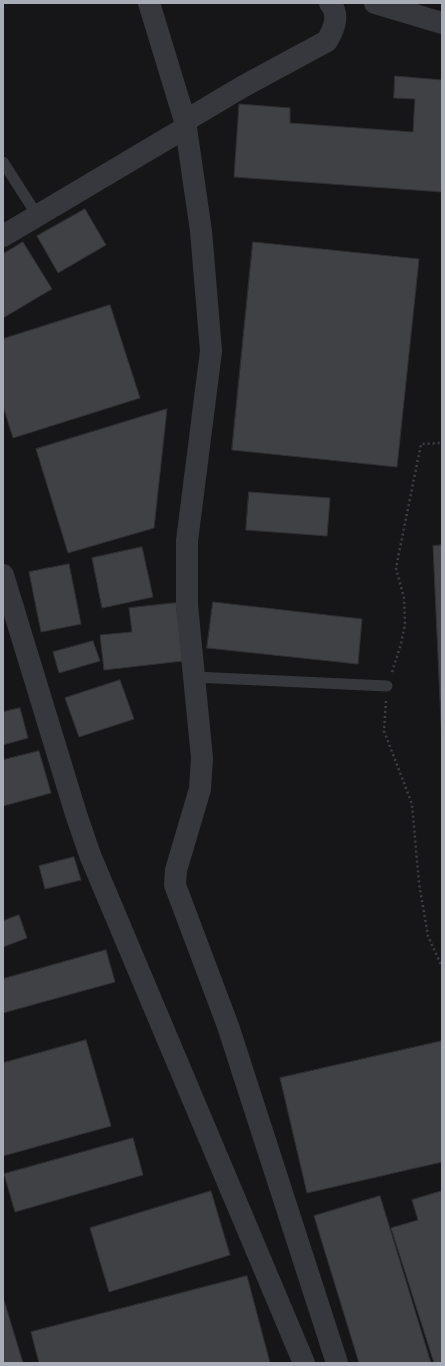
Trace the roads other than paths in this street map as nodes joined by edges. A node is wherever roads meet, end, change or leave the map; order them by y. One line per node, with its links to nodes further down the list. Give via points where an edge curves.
1 (149, 3): 5 (street)
2 (330, 3): 5 (street, via 336,15 332,33 327,41 242,87)
3 (375, 3): 4 (street)
4 (442, 23)
5 (185, 124): 7 (street); 10 (street, via 202,231 211,351 187,540 187,605)
6 (3, 162): 7 (lane)
7 (37, 215): 8 (street)
8 (3, 236)
9 (3, 575): 12 (street, via 90,855)
10 (194, 677): 11 (lane); 13 (street, via 202,758 200,789 176,870 175,885 228,1026)
11 (387, 686)
12 (304, 1363)
13 (337, 1363)

